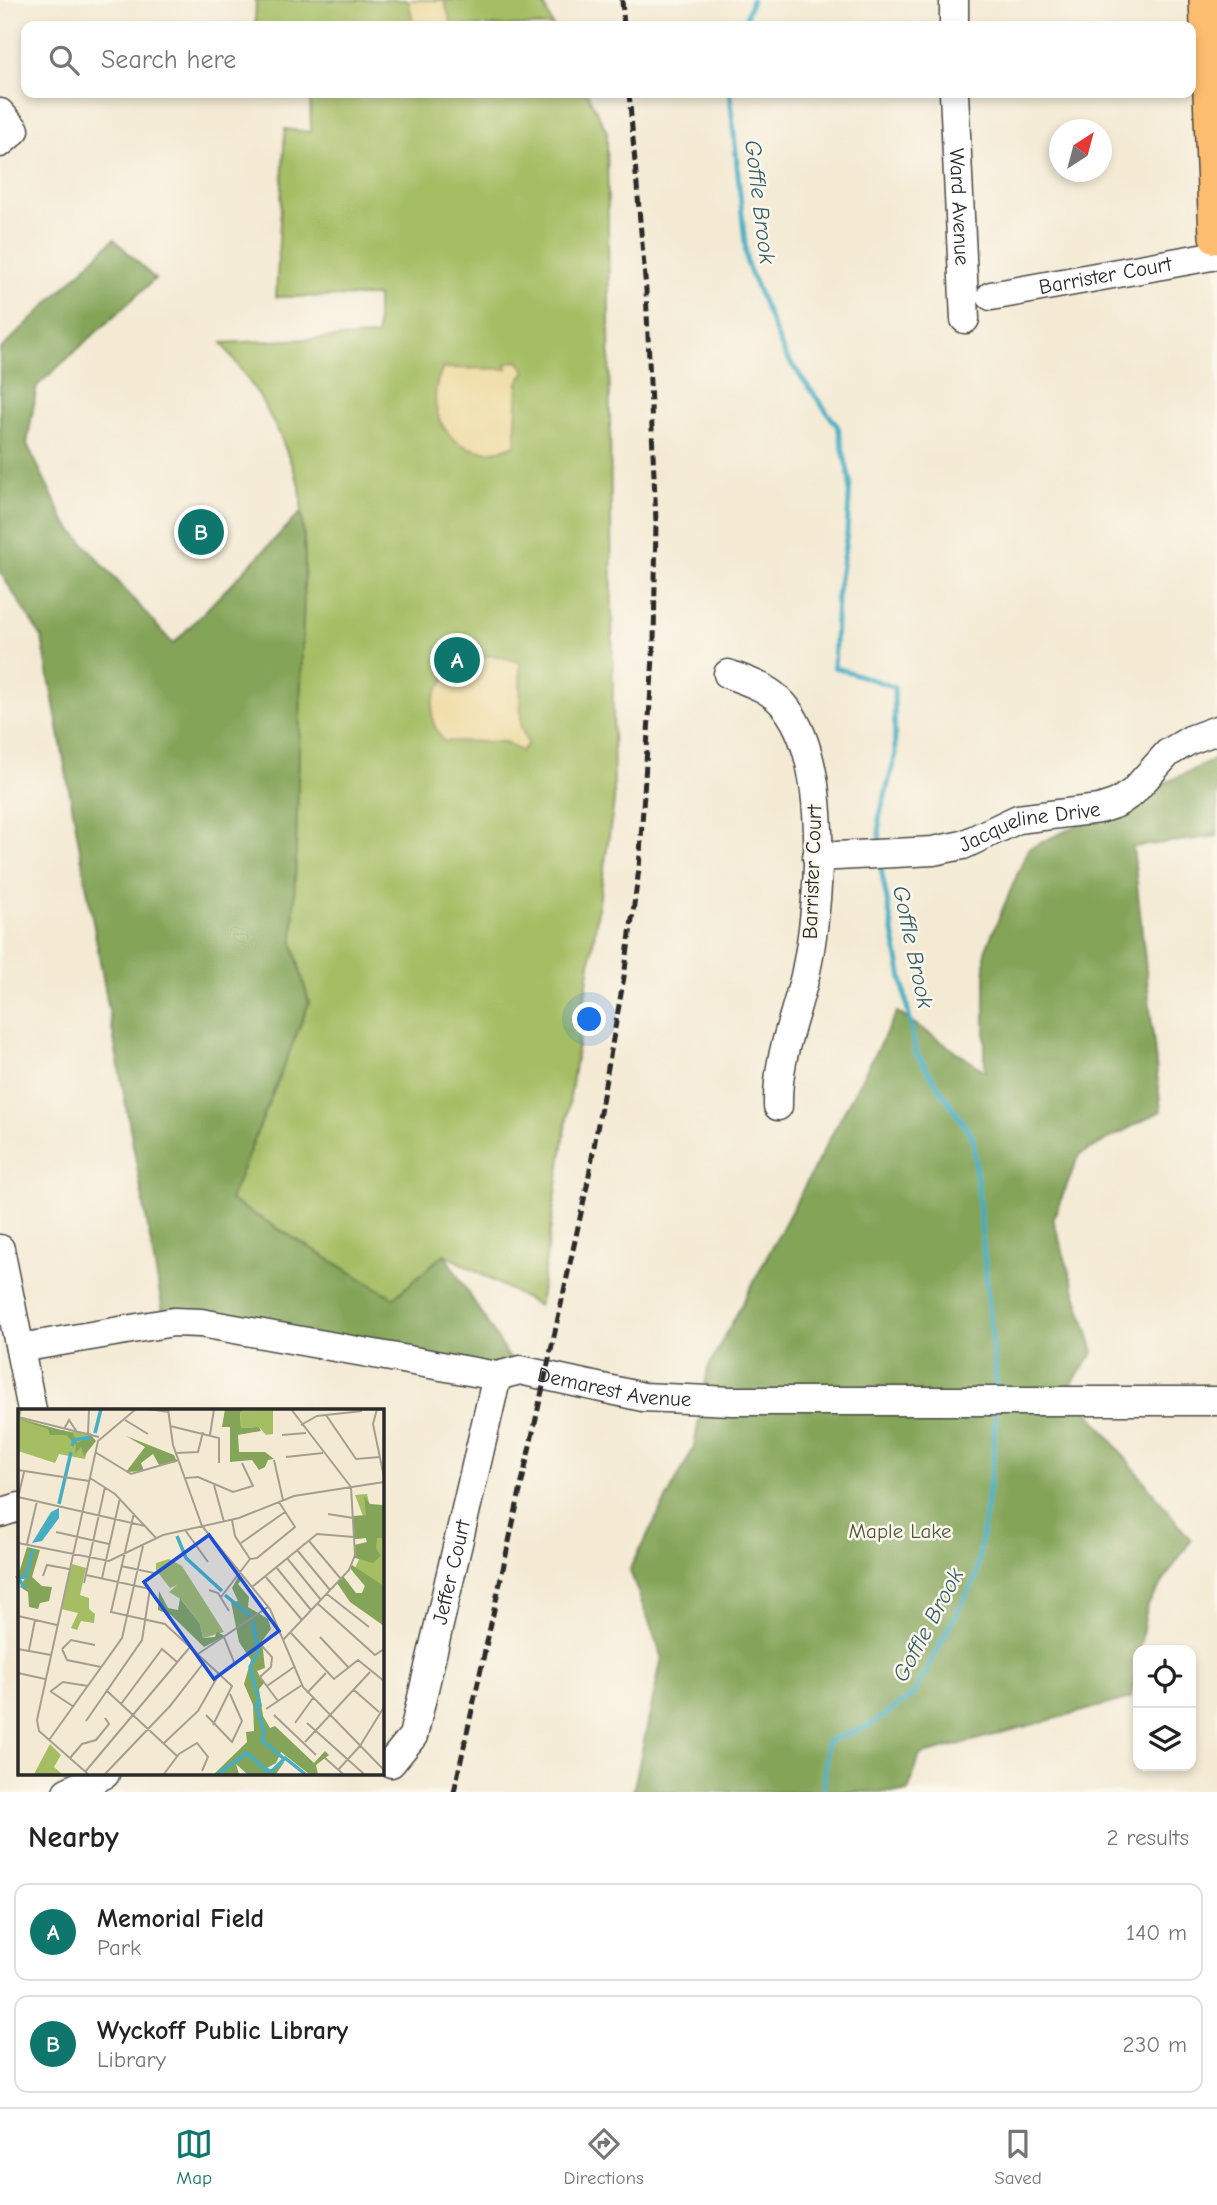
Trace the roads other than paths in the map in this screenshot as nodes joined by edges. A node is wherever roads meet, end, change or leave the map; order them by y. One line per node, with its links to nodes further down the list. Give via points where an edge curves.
1 (954, 0): 3 (street)
2 (1207, 0): 5 (main road)
3 (954, 21)
4 (954, 98): 8 (street, Ward Avenue)
5 (1217, 236)
6 (1217, 255): 7 (street, Barrister Court)
7 (991, 296)
8 (965, 319)
9 (728, 674): 11 (street, Barrister Court, via 774,695 797,724 815,791)
10 (1217, 730): 11 (street, Jacqueline Drive, via 1168,753 1133,792 1099,809 1018,819 973,841 933,851)
11 (817, 857): 12 (street, Barrister Court, via 814,923 781,1054)
12 (778, 1106)
13 (0, 1249): 14 (street)
14 (20, 1348): 15 (street, Demarest Avenue, via 173,1322 201,1323); 17 (street)
15 (497, 1376): 16 (street, Demarest Avenue, via 520,1370 643,1396 731,1401); 20 (street, Jeffer Court, via 413,1736)
16 (1217, 1401)
17 (32, 1409)
18 (18, 1507): 19 (street)
19 (0, 1513)
20 (391, 1763)
21 (107, 1780): 22 (street)
22 (67, 1792)

